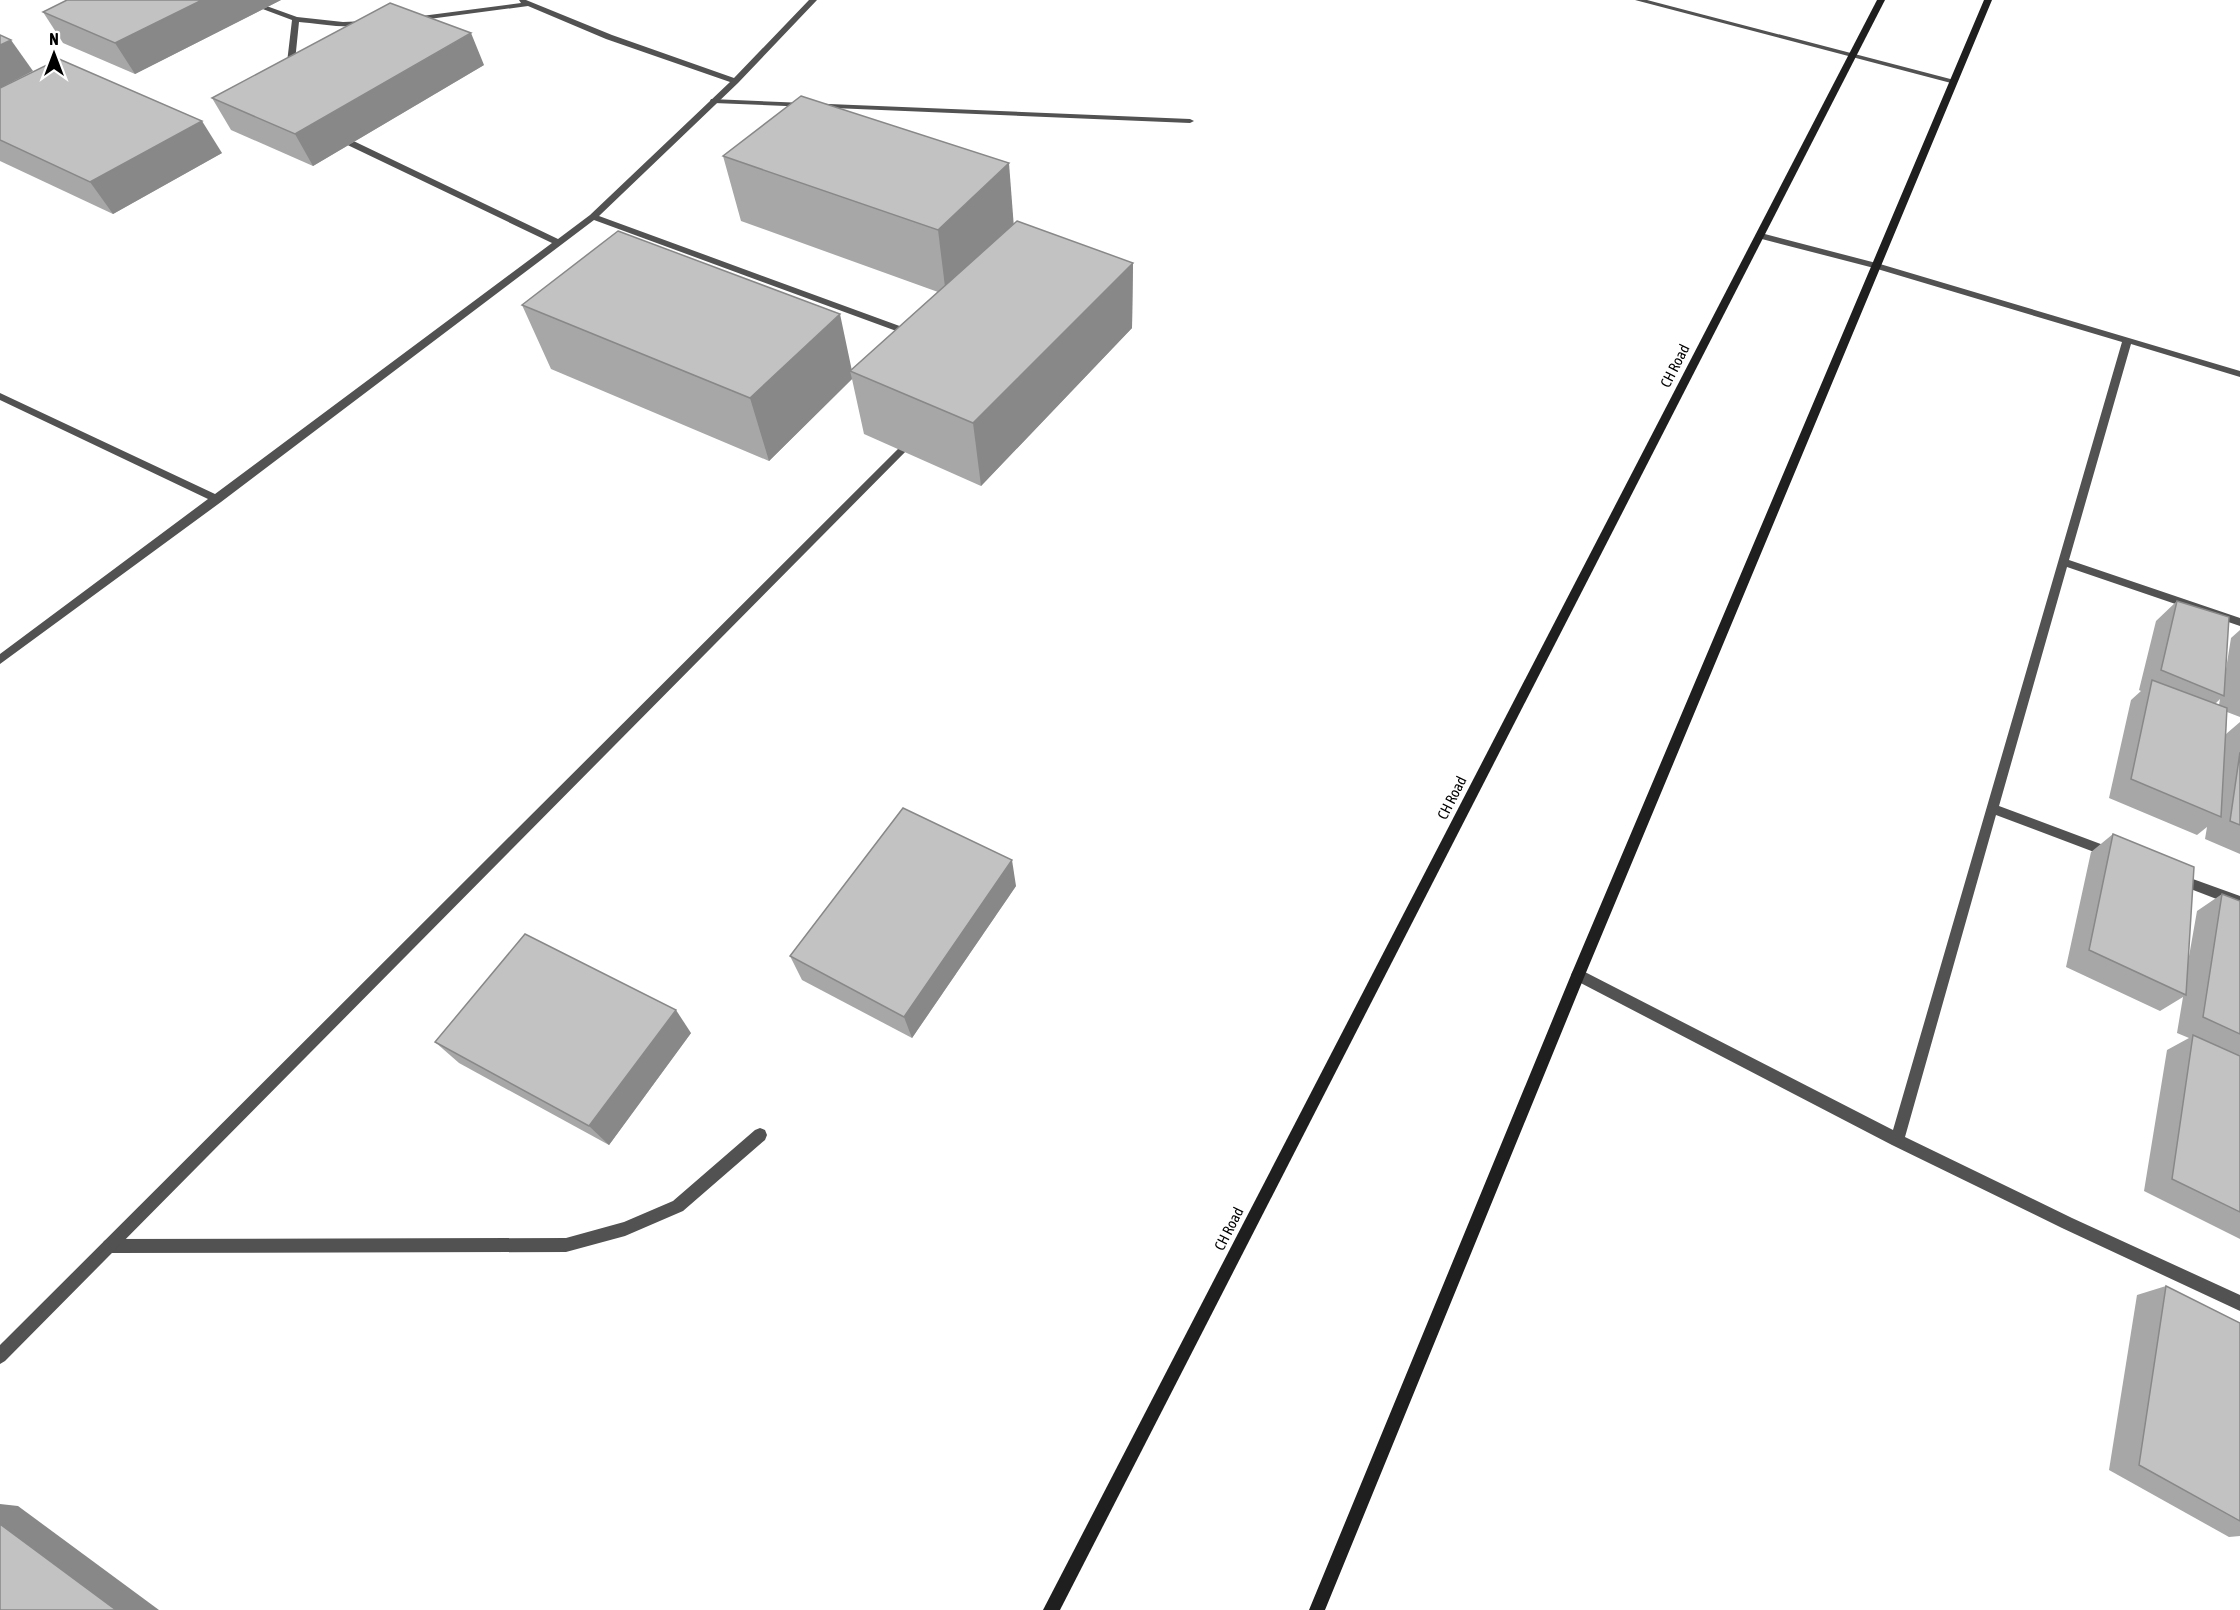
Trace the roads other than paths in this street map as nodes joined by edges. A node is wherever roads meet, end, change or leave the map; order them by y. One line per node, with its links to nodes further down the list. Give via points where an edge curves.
1 (243, 0): 7 (street)
2 (813, 0): 11 (street)
3 (1640, 0): 10 (street)
4 (1881, 0): 10 (street, CH Road)
5 (1988, 0): 12 (street)
6 (525, 2): 8 (street); 11 (street, via 609,37)
7 (296, 19): 9 (street); 13 (street)
8 (403, 21)
9 (372, 23)
10 (1852, 54): 12 (street); 18 (street, CH Road)
11 (735, 81): 14 (street)
12 (1954, 81): 20 (street)
13 (288, 84)
14 (714, 101): 15 (street); 17 (street)
15 (1190, 121)
16 (329, 132): 19 (street)
17 (593, 217): 19 (street); 21 (street)
18 (1761, 236): 20 (street); 40 (street, CH Road)
19 (559, 243): 26 (street)
20 (1877, 266): 22 (street); 34 (street)
21 (923, 337)
22 (2127, 340): 23 (street); 27 (street)
23 (2240, 374)
24 (0, 396): 26 (street)
25 (922, 430): 37 (street)
26 (217, 500): 29 (street)
27 (2063, 562): 28 (street); 30 (street)
28 (2240, 622)
29 (0, 660)
30 (1993, 809): 31 (street); 36 (street)
31 (2122, 857)
32 (2165, 873): 33 (street)
33 (2240, 902)
34 (1578, 975): 36 (street); 41 (street)
35 (760, 1135): 37 (street, via 678,1206 625,1229 566,1245)
36 (1897, 1140): 38 (street)
37 (110, 1246): 39 (street)
38 (2240, 1303)
39 (0, 1356)
40 (1051, 1610)
41 (1317, 1610)

